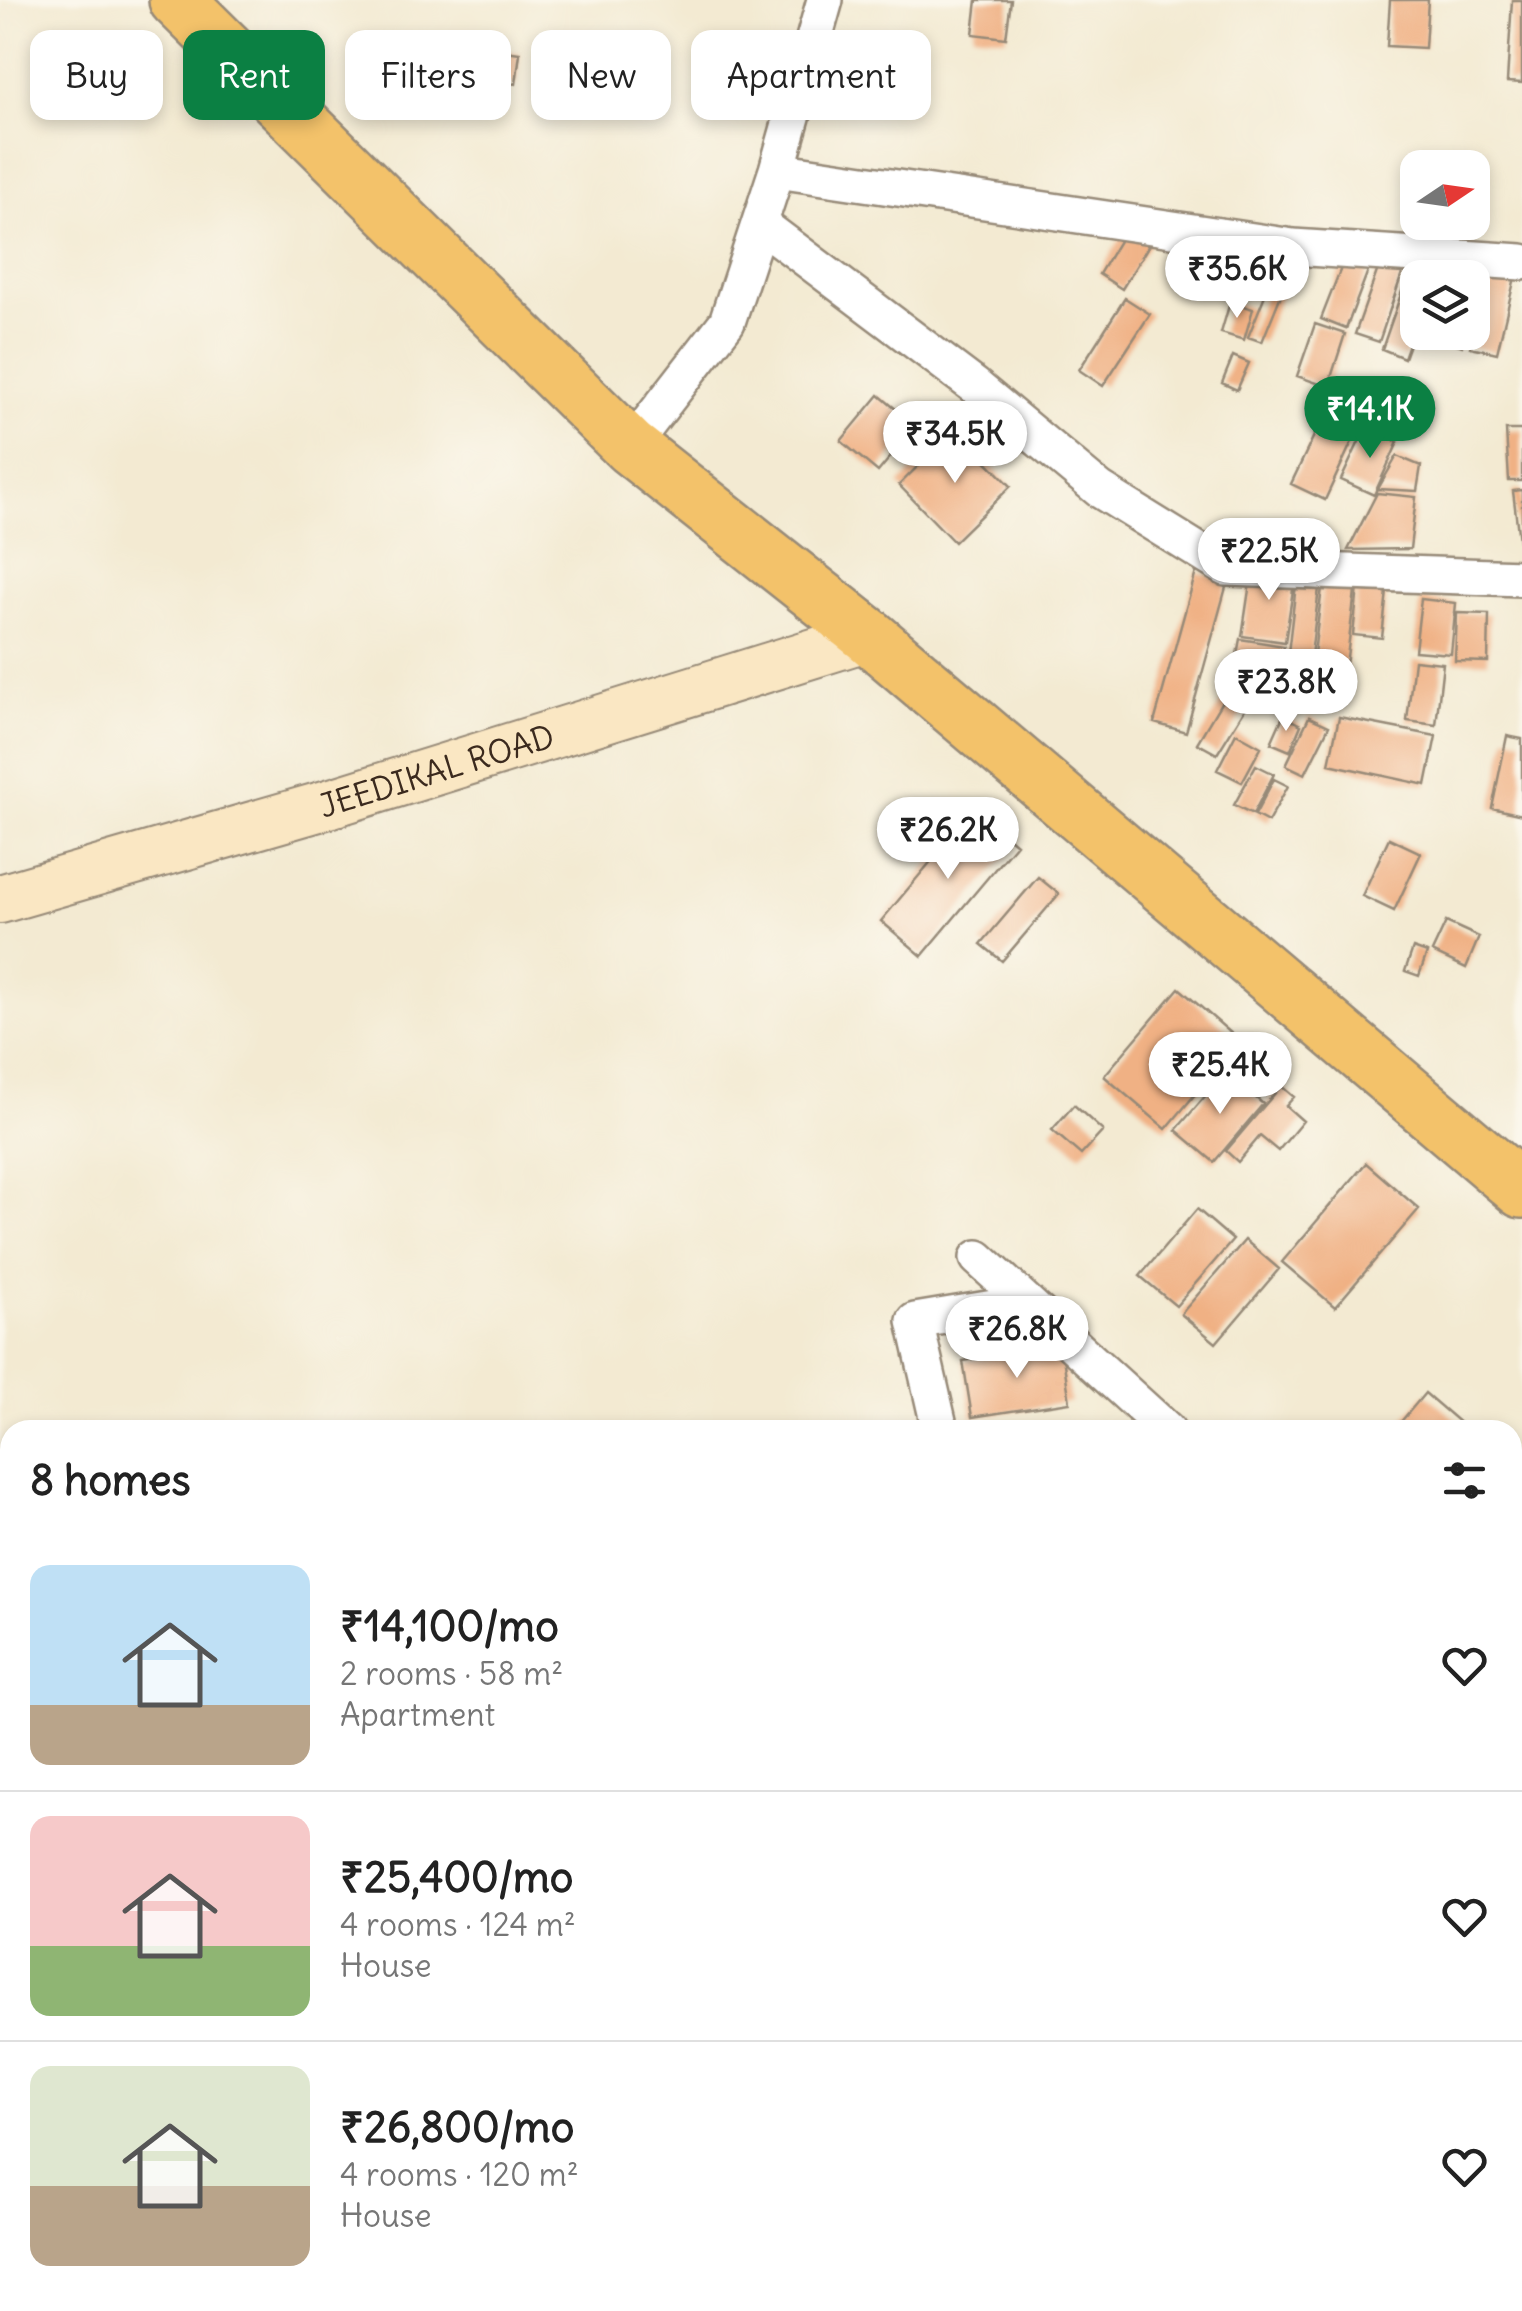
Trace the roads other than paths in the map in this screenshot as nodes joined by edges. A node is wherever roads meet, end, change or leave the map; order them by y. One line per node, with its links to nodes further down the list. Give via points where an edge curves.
1 (177, 0): 6 (main road)
2 (824, 0): 3 (street)
3 (777, 170): 4 (street); 5 (street, via 1293,246)
4 (760, 224): 6 (street, via 727,322); 7 (street, via 1100,490 1226,568)
5 (1522, 262)
6 (630, 447): 8 (main road)
7 (1522, 578)
8 (869, 636): 9 (street, JEEDIKAL ROAD); 10 (main road)
9 (0, 899)
10 (1522, 1190)
11 (978, 1258): 12 (street)
12 (1024, 1303): 13 (street, via 914,1321); 14 (street)
13 (938, 1420)
14 (1156, 1420)

